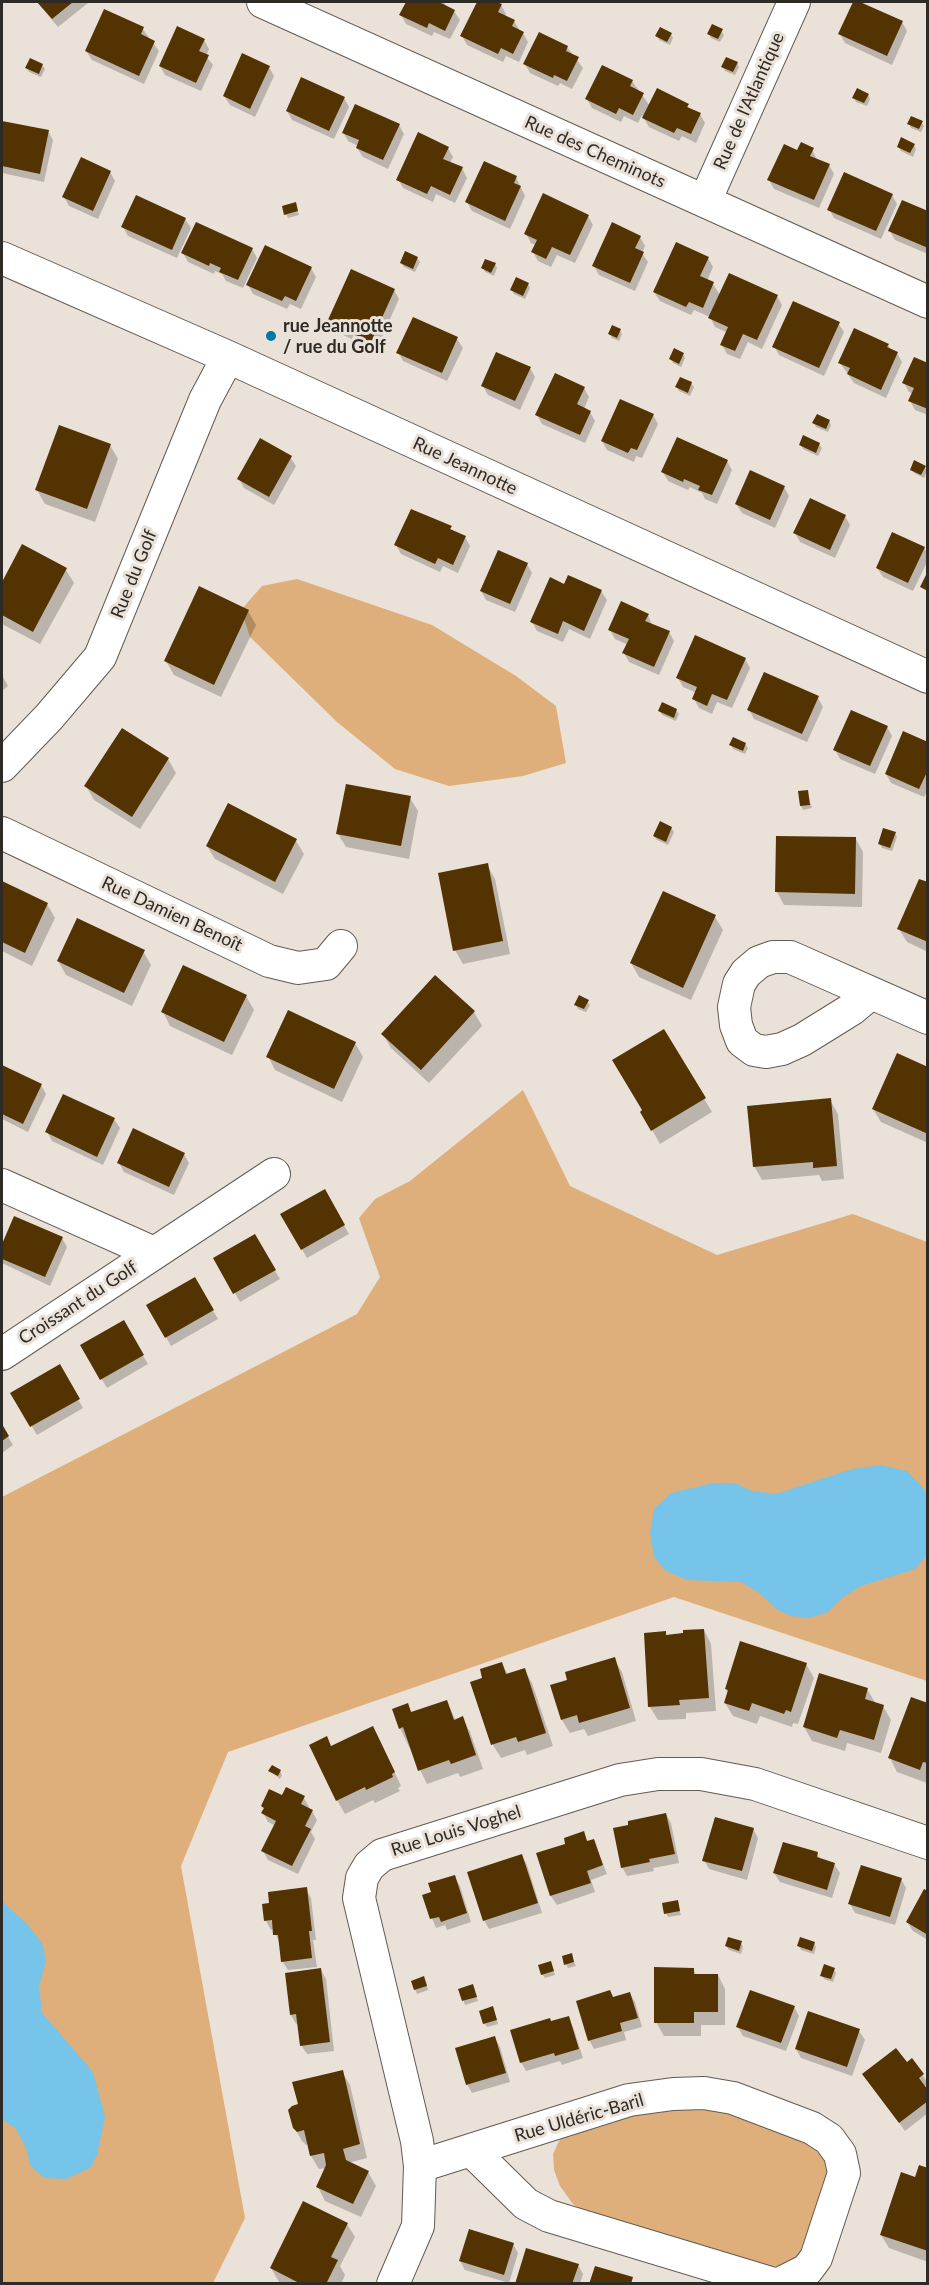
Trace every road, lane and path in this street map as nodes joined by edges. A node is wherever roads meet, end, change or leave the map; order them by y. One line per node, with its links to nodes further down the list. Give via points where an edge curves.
1 (263, 2): 3 (street, Rue des Cheminots)
2 (794, 2): 3 (street, Rue de l'Atlantique)
3 (705, 201): 5 (street, Rue des Cheminots)
4 (2, 258): 6 (street, Rue Jeannotte)
5 (927, 302)
6 (228, 357): 7 (street, Rue Jeannotte); 8 (street, Rue du Golf, via 205,400 100,657)
7 (927, 677)
8 (2, 766)
9 (2, 833): 10 (street, Rue Damien Benoît, via 269,961 298,968 326,964)
10 (341, 946)
11 (871, 993): 12 (street)
12 (927, 1018)
13 (274, 1174): 15 (street, Croissant du Golf)
14 (2, 1185): 15 (street, Croissant du Golf)
15 (154, 1253): 16 (street, Croissant du Golf)
16 (2, 1354)
17 (927, 1843): 19 (street, Rue Louis Voghel, via 755,1784 701,1774 658,1774 620,1780 382,1855 362,1878 359,1898)
18 (471, 2150): 19 (street, Rue Uldéric-Baril); 21 (street, via 526,2204 549,2216); 22 (street, Rue Uldéric-Baril, via 629,2100 673,2094 704,2093 733,2098 812,2128 829,2139 840,2154 844,2172 816,2258 807,2270)
19 (420, 2166): 20 (street, Rue Louis Voghel, via 418,2226)
20 (393, 2283)
21 (774, 2283)
22 (779, 2283)

